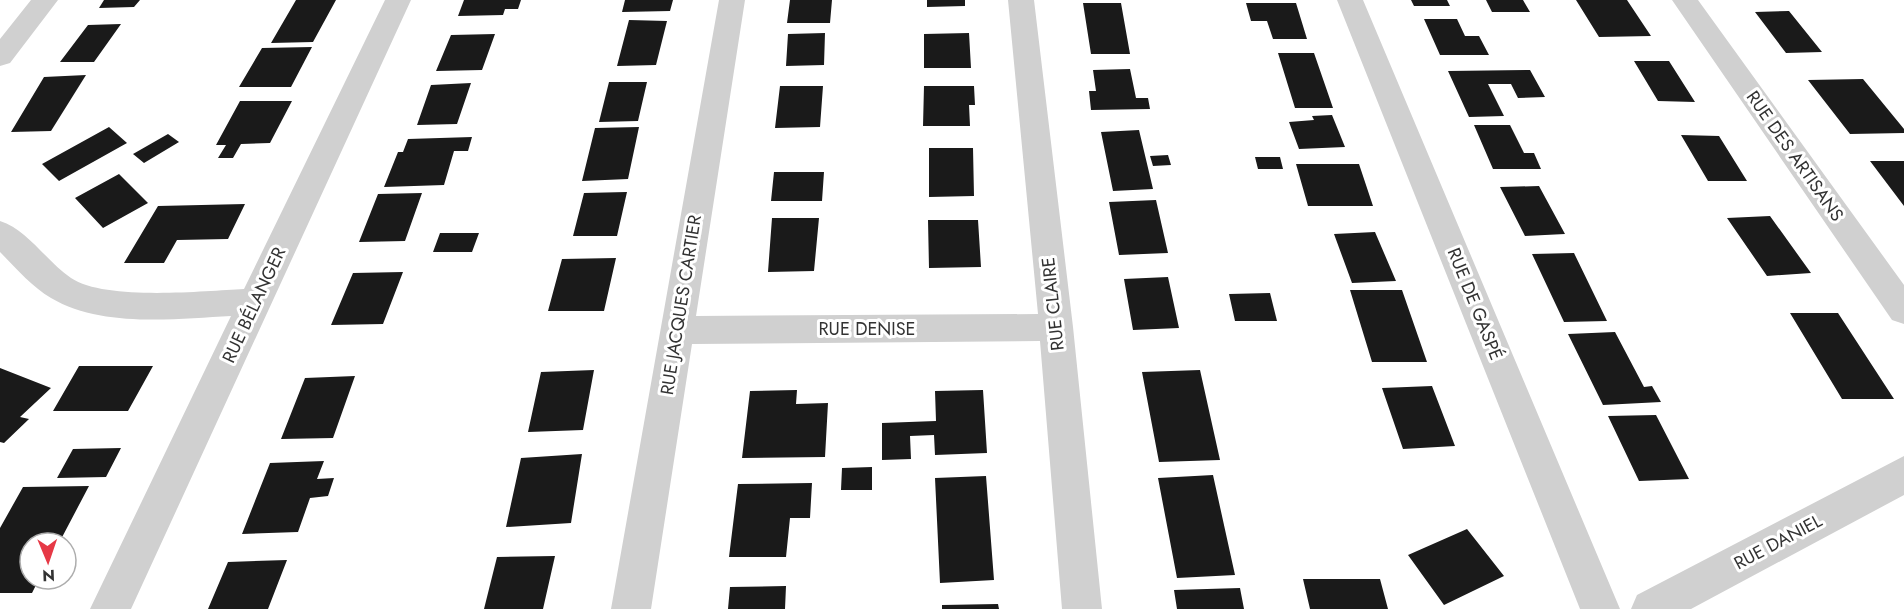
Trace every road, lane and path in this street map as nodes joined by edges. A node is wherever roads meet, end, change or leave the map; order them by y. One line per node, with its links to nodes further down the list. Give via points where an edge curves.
1 (45, 0): 7 (street)
2 (398, 0): 9 (street, RUE BÉLANGER)
3 (732, 0): 12 (street, RUE JACQUES CARTIER)
4 (1021, 0): 11 (street, RUE CLAIRE)
5 (1350, 0): 17 (street, RUE DE GASPÉ)
6 (1685, 0): 10 (street, RUE DES ARTISANS)
7 (0, 57)
8 (0, 233): 9 (street, via 63,290 78,296 151,304)
9 (255, 302): 14 (street, RUE BÉLANGER)
10 (1904, 311)
11 (1056, 327): 12 (street, RUE DENISE); 16 (street, RUE CLAIRE)
12 (677, 330): 15 (street, RUE JACQUES CARTIER)
13 (1904, 472): 18 (street, RUE DANIEL, via 1891,483)
14 (110, 609)
15 (631, 609)
16 (1082, 609)
17 (1600, 609)
18 (1651, 609)

